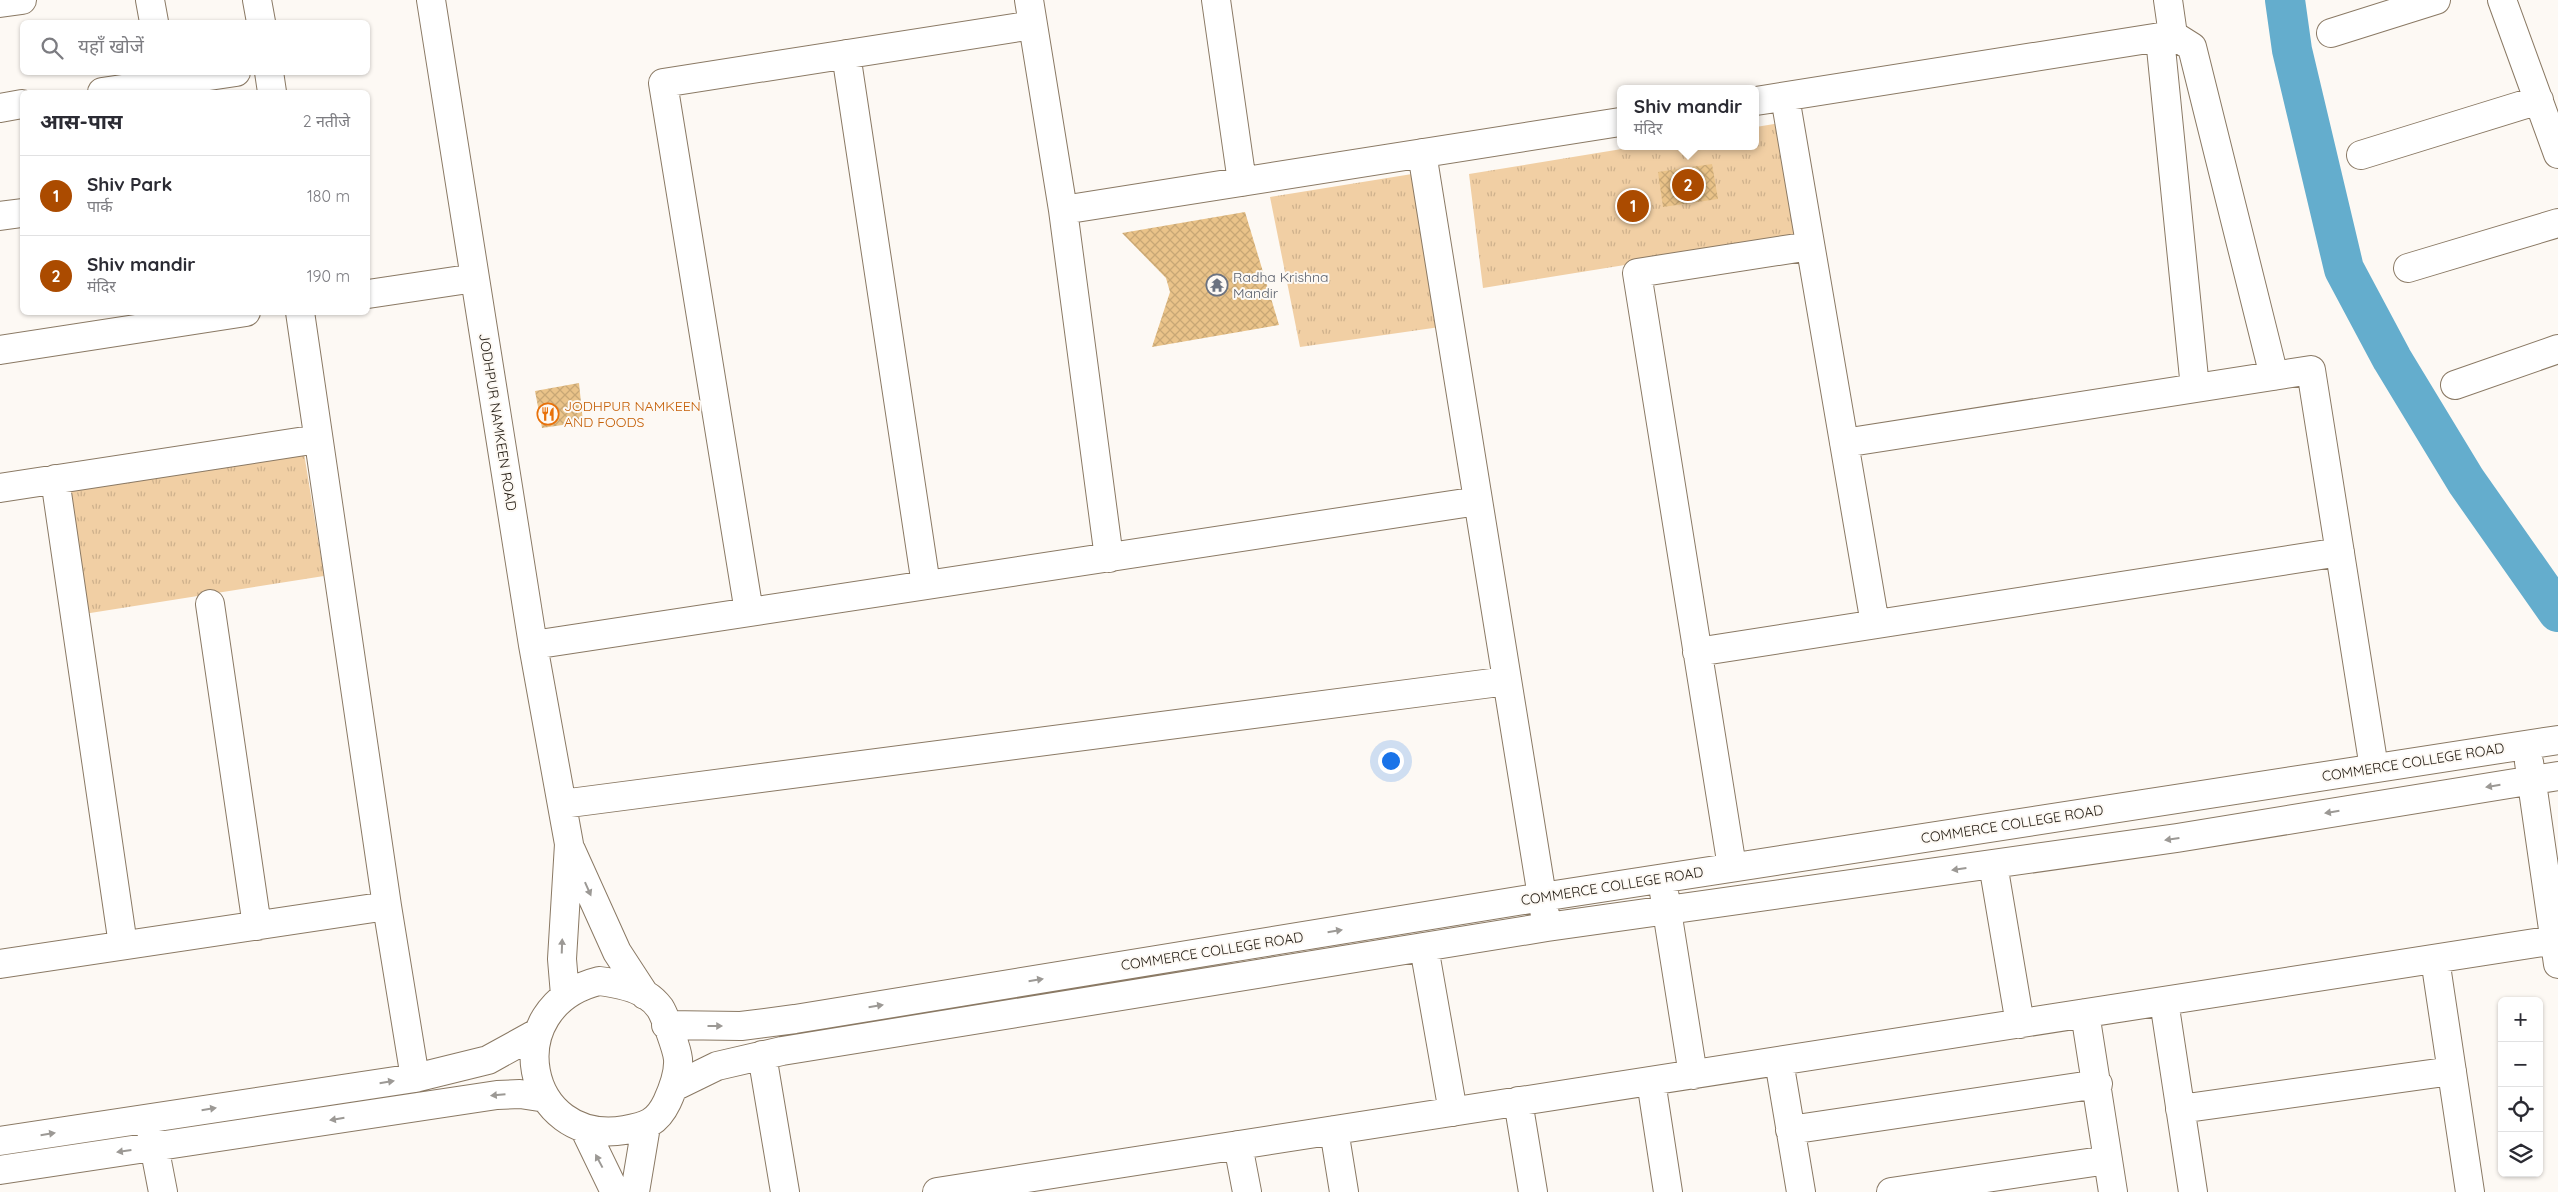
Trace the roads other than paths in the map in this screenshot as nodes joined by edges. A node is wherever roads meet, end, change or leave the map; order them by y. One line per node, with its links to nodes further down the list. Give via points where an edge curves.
1 (22, 0): 9 (street)
2 (150, 0): 11 (street)
3 (257, 0): 12 (street)
4 (431, 0): 37 (street, JODHPUR NAMKEEN ROAD)
5 (1216, 0): 30 (street)
6 (2168, 0): 14 (street)
7 (2436, 0): 13 (street)
8 (2502, 0): 22 (street)
9 (0, 3)
10 (1032, 12): 15 (street); 31 (street)
11 (154, 20)
12 (261, 20)
13 (2332, 33)
14 (2166, 36): 21 (street); 43 (street, via 2192,47); 45 (street)
15 (846, 54): 53 (street); 55 (street, via 662,83)
16 (199, 75): 18 (street)
17 (269, 75): 20 (street)
18 (162, 78): 19 (street)
19 (111, 90)
20 (272, 90)
21 (1785, 97): 23 (street); 35 (street)
22 (2539, 100): 28 (street); 29 (street)
23 (1759, 101)
24 (20, 104): 25 (street)
25 (0, 108)
26 (1617, 122): 27 (street)
27 (1422, 153): 30 (street); 50 (street)
28 (2558, 154)
29 (2361, 155)
30 (1242, 182): 31 (street)
31 (1063, 210): 52 (street)
32 (20, 213): 33 (street)
33 (0, 216)
34 (2558, 223): 36 (street)
35 (1810, 246): 47 (street); 58 (street, via 1637,273)
36 (2408, 268)
37 (475, 278): 38 (street); 57 (street, JODHPUR NAMKEEN ROAD)
38 (370, 294)
39 (222, 315): 41 (street)
40 (300, 315): 46 (street)
41 (1, 342)
42 (2558, 349): 44 (street)
43 (2274, 376): 45 (street); 51 (street, via 2311,370)
44 (2455, 385)
45 (2194, 388): 47 (street)
46 (318, 439): 48 (street); 71 (street)
47 (1844, 443): 56 (street)
48 (55, 479): 49 (street); 75 (street)
49 (0, 488)
50 (1478, 502): 52 (street); 59 (street)
51 (2340, 552): 56 (street); 62 (street)
52 (1109, 558): 53 (street)
53 (926, 585): 55 (street)
54 (210, 604): 73 (street)
55 (750, 612): 57 (street)
56 (1875, 624): 58 (street)
57 (533, 645): 65 (street, JODHPUR NAMKEEN ROAD)
58 (1697, 652): 68 (street)
59 (1507, 682): 65 (street); 70 (street)
60 (2558, 740): 61 (street, COMMERCE COLLEGE ROAD)
61 (2526, 745): 62 (street, COMMERCE COLLEGE ROAD); 64 (street)
62 (2374, 768): 68 (street, COMMERCE COLLEGE ROAD)
63 (2558, 776): 64 (street)
64 (2532, 780): 67 (street, one-way to 67); 77 (street)
65 (562, 804): 66 (street, JODHPUR NAMKEEN ROAD)
66 (568, 844): 80 (street, one-way to 66, via 562,959); 81 (street, one-way to 81, via 616,952)
67 (1993, 864): 72 (street, one-way to 72); 84 (street)
68 (1732, 867): 69 (street, COMMERCE COLLEGE ROAD)
69 (1662, 878): 70 (street, COMMERCE COLLEGE ROAD); 72 (street)
70 (1542, 897): 74 (street); 85 (street, COMMERCE COLLEGE ROAD, one-way to 70, via 741,1026 795,1019)
71 (387, 906): 73 (street); 91 (street)
72 (1667, 910): 74 (street); 90 (street)
73 (257, 926): 75 (street)
74 (1547, 927): 76 (street)
75 (124, 946): 79 (street)
76 (1424, 947): 87 (street); 98 (street)
77 (2556, 952): 78 (street)
78 (2435, 959): 82 (street); 89 (street)
79 (0, 964)
80 (564, 994): 81 (street, via 599,981); 86 (street)
81 (645, 994): 85 (street, via 660,1009)
82 (2164, 1001): 83 (street); 97 (street)
83 (2085, 1013): 84 (street); 93 (street)
84 (2020, 1024): 88 (street)
85 (666, 1025): 94 (street, via 678,1059)
86 (537, 1033): 91 (street, via 488,1060); 95 (street, via 533,1058 536,1079)
87 (762, 1055): 94 (street, via 717,1066); 112 (street)
88 (1779, 1061): 90 (street); 103 (street)
89 (2452, 1071): 97 (street); 122 (street)
90 (1693, 1074): 92 (street)
91 (416, 1078): 99 (street, one-way to 91)
92 (1651, 1081): 96 (street); 117 (street)
93 (2098, 1084): 103 (street); 107 (street)
94 (674, 1087): 100 (street, via 662,1111)
95 (546, 1098): 101 (street, via 563,1117); 106 (street, one-way to 106, via 497,1095)
96 (1518, 1102): 98 (street); 116 (street)
97 (2180, 1109): 121 (street)
98 (1453, 1112): 102 (street)
99 (150, 1118): 104 (street, one-way to 99); 106 (street)
100 (646, 1126): 101 (street, via 616,1131); 111 (street)
101 (585, 1130): 110 (street, one-way to 101)
102 (1334, 1130): 105 (street); 115 (street)
103 (1790, 1130): 118 (street)
104 (0, 1141)
105 (1238, 1145): 113 (street); 114 (street)
106 (154, 1147): 108 (street, one-way to 108); 109 (street)
107 (2108, 1160): 119 (street); 120 (street)
108 (0, 1170)
109 (163, 1192)
110 (615, 1192)
111 (635, 1192)
112 (785, 1192)
113 (936, 1192)
114 (1247, 1192)
115 (1344, 1192)
116 (1533, 1192)
117 (1668, 1192)
118 (1800, 1192)
119 (1891, 1192)
120 (2113, 1192)
121 (2193, 1192)
122 (2470, 1192)

